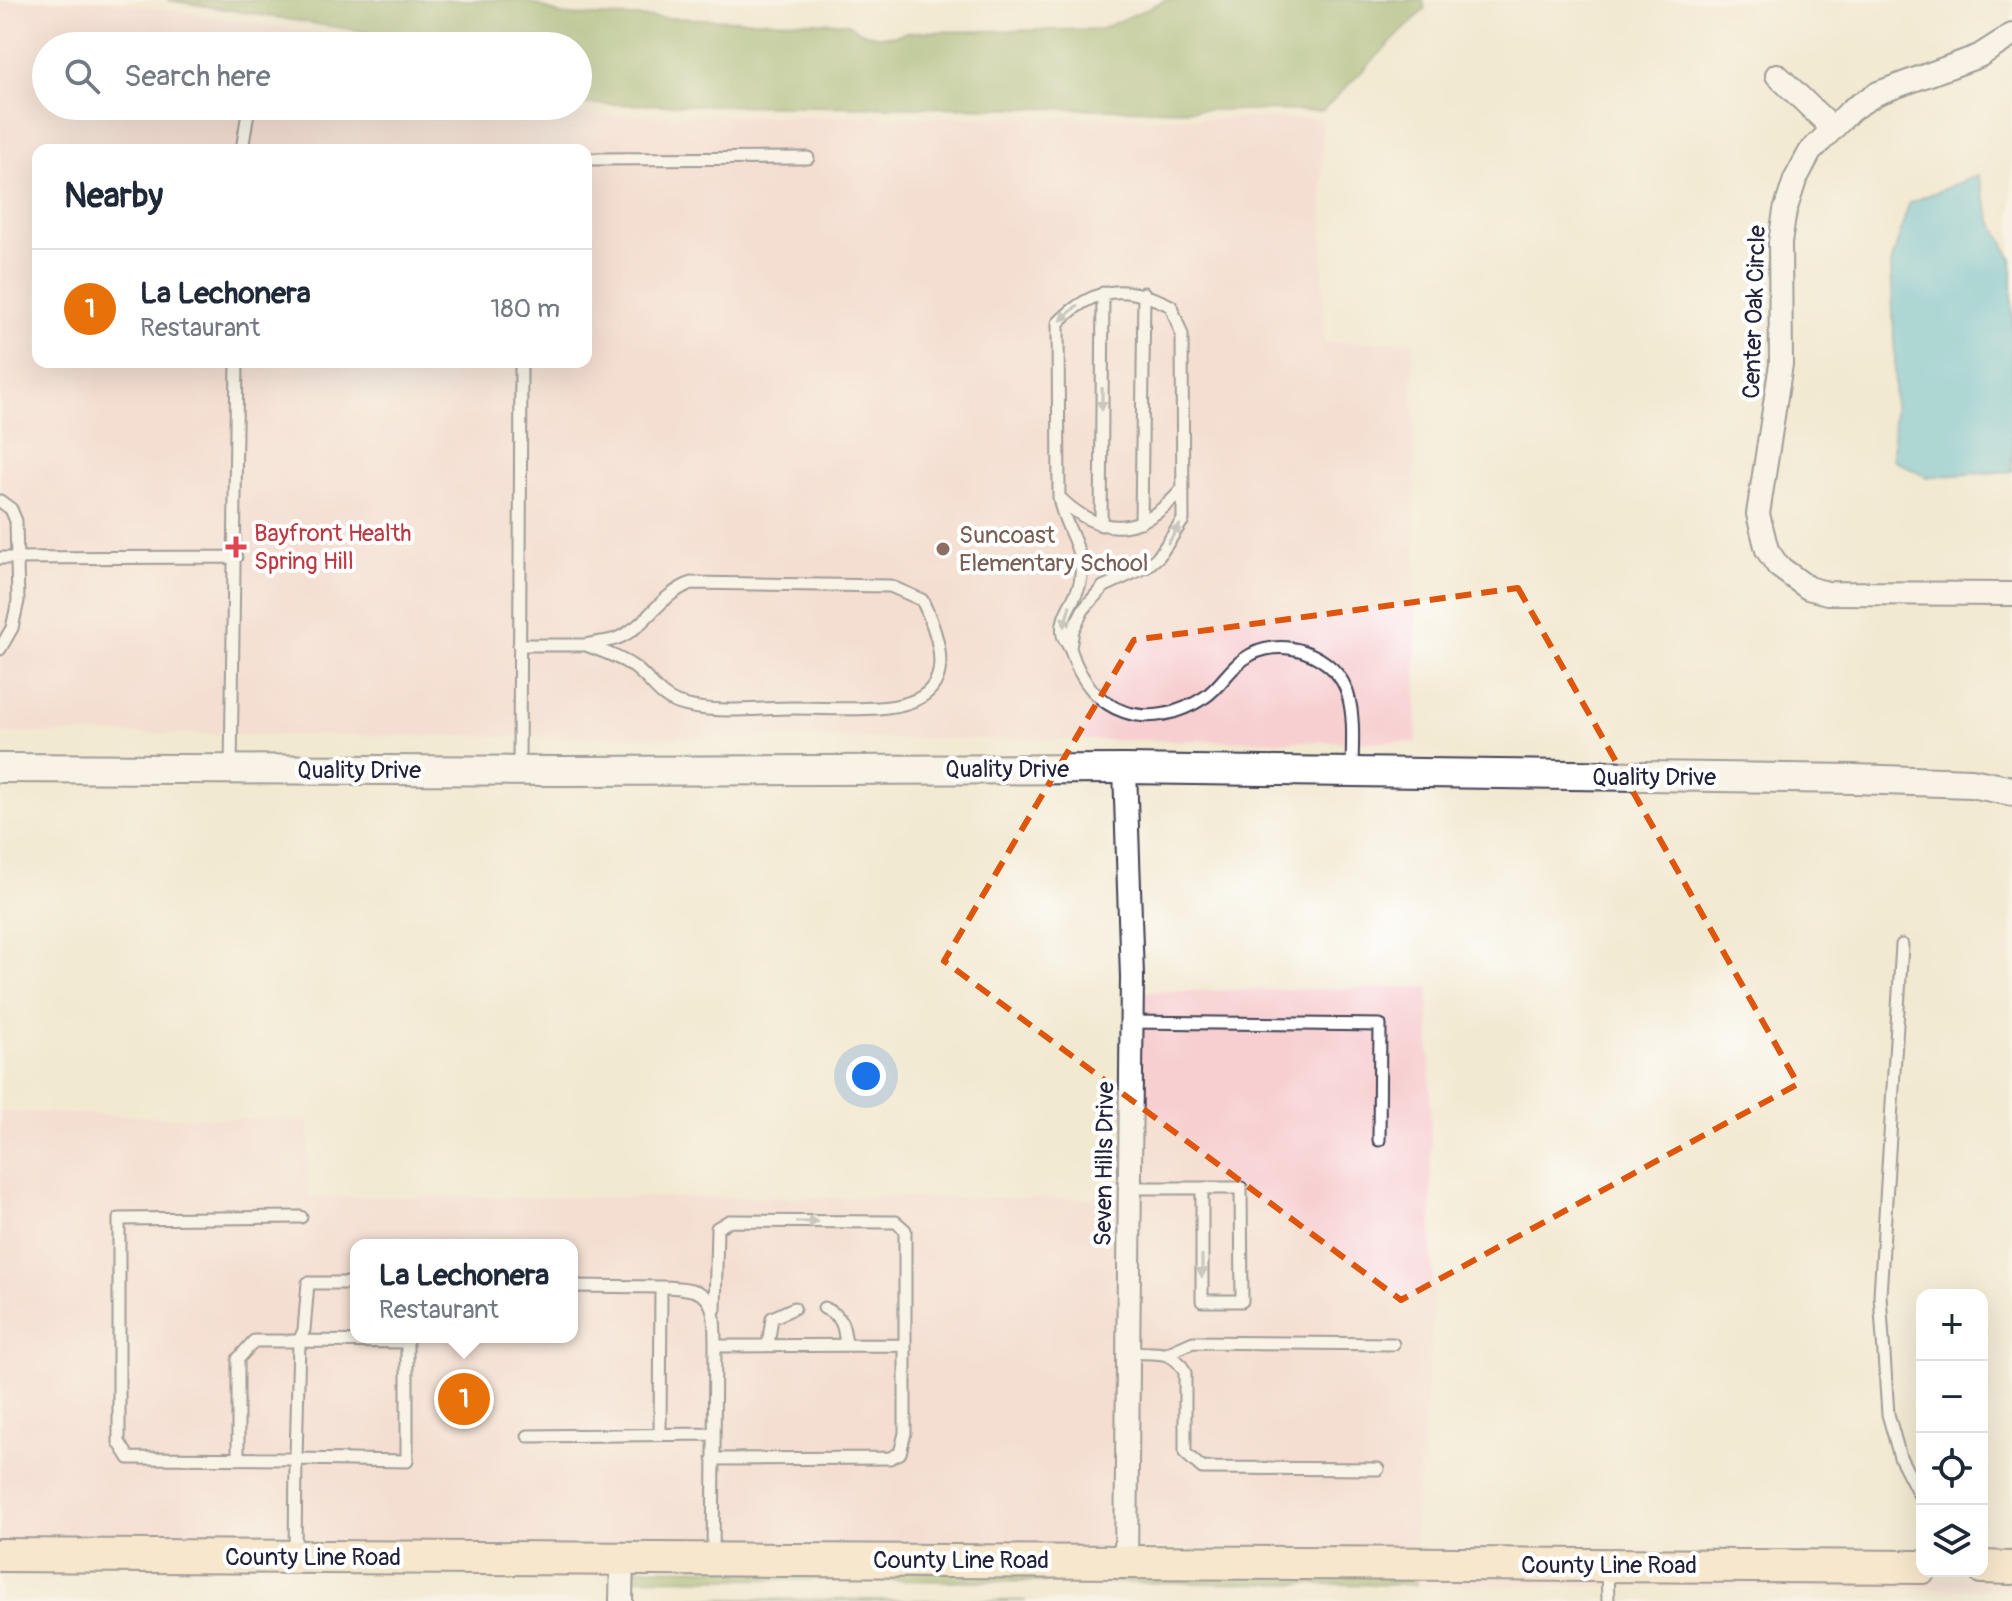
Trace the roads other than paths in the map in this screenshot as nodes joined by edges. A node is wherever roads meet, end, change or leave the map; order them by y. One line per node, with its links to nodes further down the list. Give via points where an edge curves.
1 (2012, 35): 4 (street, Center Oak Circle, via 1959,65 1878,93)
2 (1777, 75): 4 (street)
3 (247, 120): 5 (lane)
4 (1831, 127): 20 (street, Center Oak Circle, via 1795,180 1783,221 1781,364 1758,514 1767,550 1793,579 1827,593)
5 (243, 144)
6 (808, 158): 7 (lane)
7 (592, 159)
8 (1103, 293): 9 (lane); 13 (lane, one-way to 13, via 1076,305 1058,323); 16 (lane, one-way to 16)
9 (1144, 293): 12 (lane, via 1171,306 1182,335); 15 (lane)
10 (237, 368): 17 (lane)
11 (521, 368): 21 (lane)
12 (1184, 487): 15 (lane); 23 (lane, one-way to 12, via 1078,620 1103,587 1146,567 1172,539 1183,520)
13 (1059, 497): 16 (lane, via 1080,518); 23 (lane, one-way to 23, via 1061,514 1081,556 1080,585 1063,622)
14 (0, 501): 19 (lane, via 16,521)
15 (1141, 522): 16 (lane)
16 (1101, 525)
17 (236, 557): 19 (lane); 26 (lane)
18 (0, 558): 19 (lane)
19 (17, 558): 24 (lane, via 16,615)
20 (2012, 594)
21 (519, 645): 22 (lane); 28 (lane)
22 (586, 645): 22 (lane, via 633,666 661,696 698,708 908,705 935,685 941,658 938,634 922,600 890,586 691,583 669,592 619,638)
23 (1070, 648): 29 (lane, via 1074,665 1106,703 1137,717 1155,718 1205,697 1244,658 1273,646 1296,647 1323,661 1347,690 1353,716)
24 (0, 649)
25 (0, 768): 26 (street, Quality Drive)
26 (231, 769): 28 (street, Quality Drive)
27 (1125, 769): 28 (street, Quality Drive); 29 (street, Quality Drive); 32 (street, Seven Hills Drive)
28 (519, 771)
29 (1352, 774): 30 (street, Quality Drive, via 1854,779 1971,783)
30 (2012, 791)
31 (1902, 945): 60 (lane, via 1880,1295 1888,1414)
32 (1131, 1022): 33 (lane, via 1380,1025); 34 (street, Seven Hills Drive)
33 (1379, 1140)
34 (1130, 1188): 35 (lane); 51 (street, Seven Hills Drive)
35 (1202, 1188): 35 (lane, one-way to 35, via 1202,1301 1242,1301 1241,1188)
36 (301, 1217): 56 (lane, via 119,1219 119,1442 129,1458)
37 (350, 1283): 44 (lane, via 308,1283)
38 (578, 1286): 39 (lane)
39 (661, 1287): 42 (lane, via 701,1292); 54 (lane)
40 (794, 1308): 47 (lane, via 772,1318)
41 (824, 1308): 48 (lane, via 844,1324)
42 (715, 1309): 49 (lane, one-way to 49, via 717,1228 729,1221 896,1222 905,1230); 50 (lane)
43 (350, 1340): 44 (lane)
44 (299, 1341): 56 (lane, via 254,1341 238,1359); 57 (lane)
45 (407, 1343): 57 (lane, via 407,1461)
46 (1393, 1344): 52 (lane, via 1193,1342)
47 (768, 1345): 48 (lane); 50 (lane)
48 (846, 1345): 49 (lane)
49 (905, 1345): 58 (lane, via 905,1433 900,1453 890,1458)
50 (715, 1346): 53 (lane)
51 (1128, 1353): 52 (lane); 65 (street, Seven Hills Drive)
52 (1168, 1353): 59 (lane, via 1185,1373 1185,1453 1202,1468)
53 (713, 1434): 54 (lane); 58 (lane)
54 (660, 1435): 55 (lane)
55 (528, 1436)
56 (238, 1459): 57 (lane)
57 (296, 1459): 62 (lane)
58 (713, 1459): 64 (lane)
59 (1378, 1469)
60 (1916, 1488)
61 (0, 1555): 62 (main road, County Line Road)
62 (295, 1557): 63 (main road, County Line Road)
63 (622, 1557): 64 (main road, County Line Road); 70 (street)
64 (713, 1558): 65 (main road, County Line Road)
65 (1126, 1561): 66 (main road, County Line Road)
66 (1607, 1565): 67 (main road, County Line Road); 71 (lane)
67 (1916, 1567)
68 (1988, 1567): 69 (main road)
69 (2012, 1568)
70 (621, 1601)
71 (1608, 1601)

